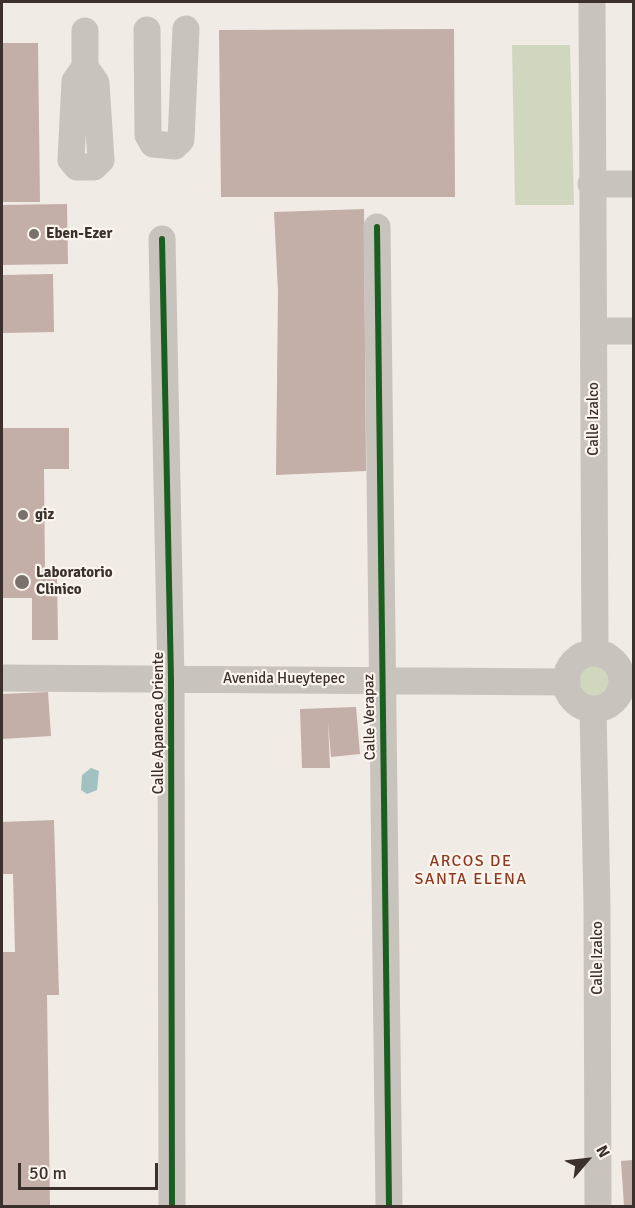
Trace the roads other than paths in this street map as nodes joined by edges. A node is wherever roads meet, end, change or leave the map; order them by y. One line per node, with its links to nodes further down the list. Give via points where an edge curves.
1 (592, 2): 7 (street, Calle Izalco)
2 (186, 29): 3 (street, via 181,140 175,146 153,144 148,135)
3 (147, 30)
4 (85, 31): 5 (street)
5 (85, 67)
6 (633, 183): 7 (street)
7 (591, 184): 10 (street, Calle Izalco)
8 (377, 226): 14 (street, Calle Verapaz)
9 (162, 239): 15 (street, Calle Apaneca Oriente)
10 (594, 331): 11 (street); 12 (street, Calle Izalco)
11 (633, 331)
12 (596, 653): 16 (street, via 614,661); 17 (street, via 572,664)
13 (2, 678): 15 (street, Avenida Hueytepec)
14 (382, 679): 15 (street, Avenida Hueytepec); 17 (street, Avenida Hueytepec); 20 (street, Calle Verapaz)
15 (171, 680): 19 (street, Calle Apaneca Oriente)
16 (628, 680): 18 (street, via 611,704)
17 (567, 682): 18 (street, via 574,701)
18 (592, 709): 21 (street, Calle Izalco)
19 (172, 1206)
20 (389, 1206)
21 (598, 1206)

